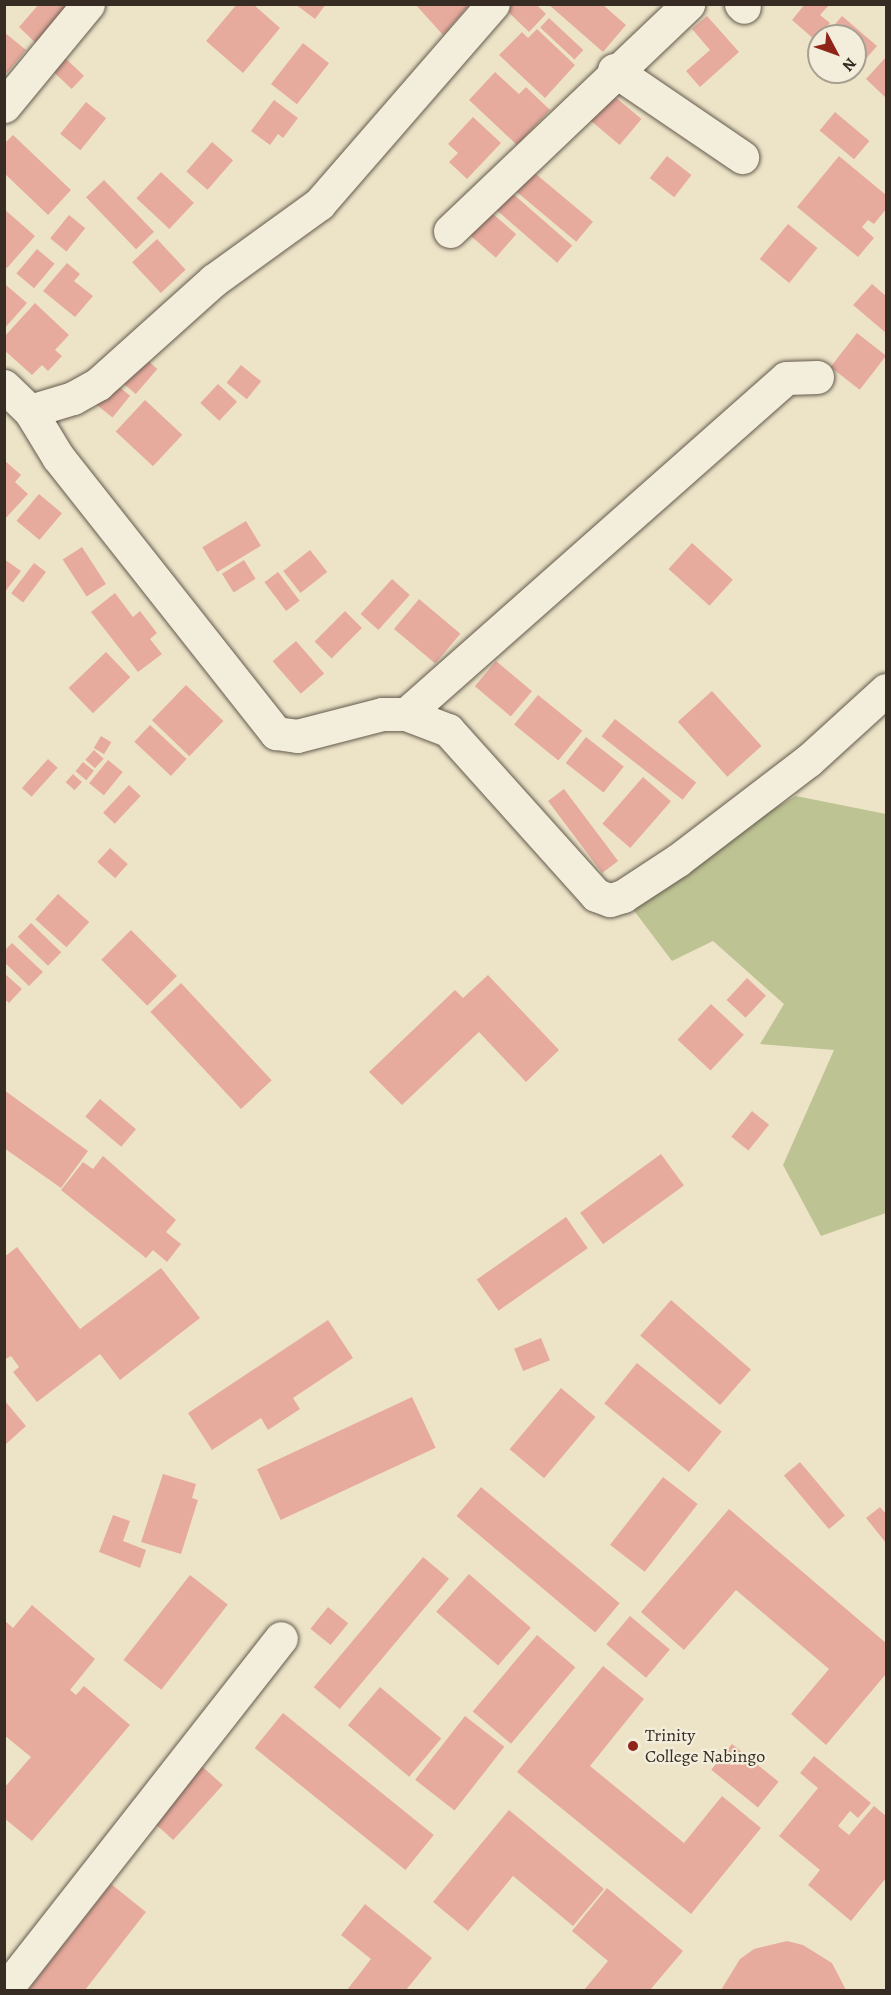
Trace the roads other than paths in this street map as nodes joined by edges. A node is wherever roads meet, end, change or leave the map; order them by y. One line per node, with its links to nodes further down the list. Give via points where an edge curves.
1 (88, 4): 5 (street)
2 (493, 4): 10 (street, via 319,204 214,280 98,384)
3 (688, 4): 4 (street)
4 (614, 70): 6 (street); 7 (street)
5 (4, 106)
6 (742, 157)
7 (450, 231)
8 (817, 377): 12 (street, via 786,378)
9 (4, 386): 10 (street)
10 (30, 411): 12 (street, via 58,457 276,733 297,736 382,714)
11 (886, 690): 12 (street, via 809,760 687,853 623,896 610,900 596,895 448,730)
12 (406, 714)
13 (281, 1638): 14 (street)
14 (6, 1990)

